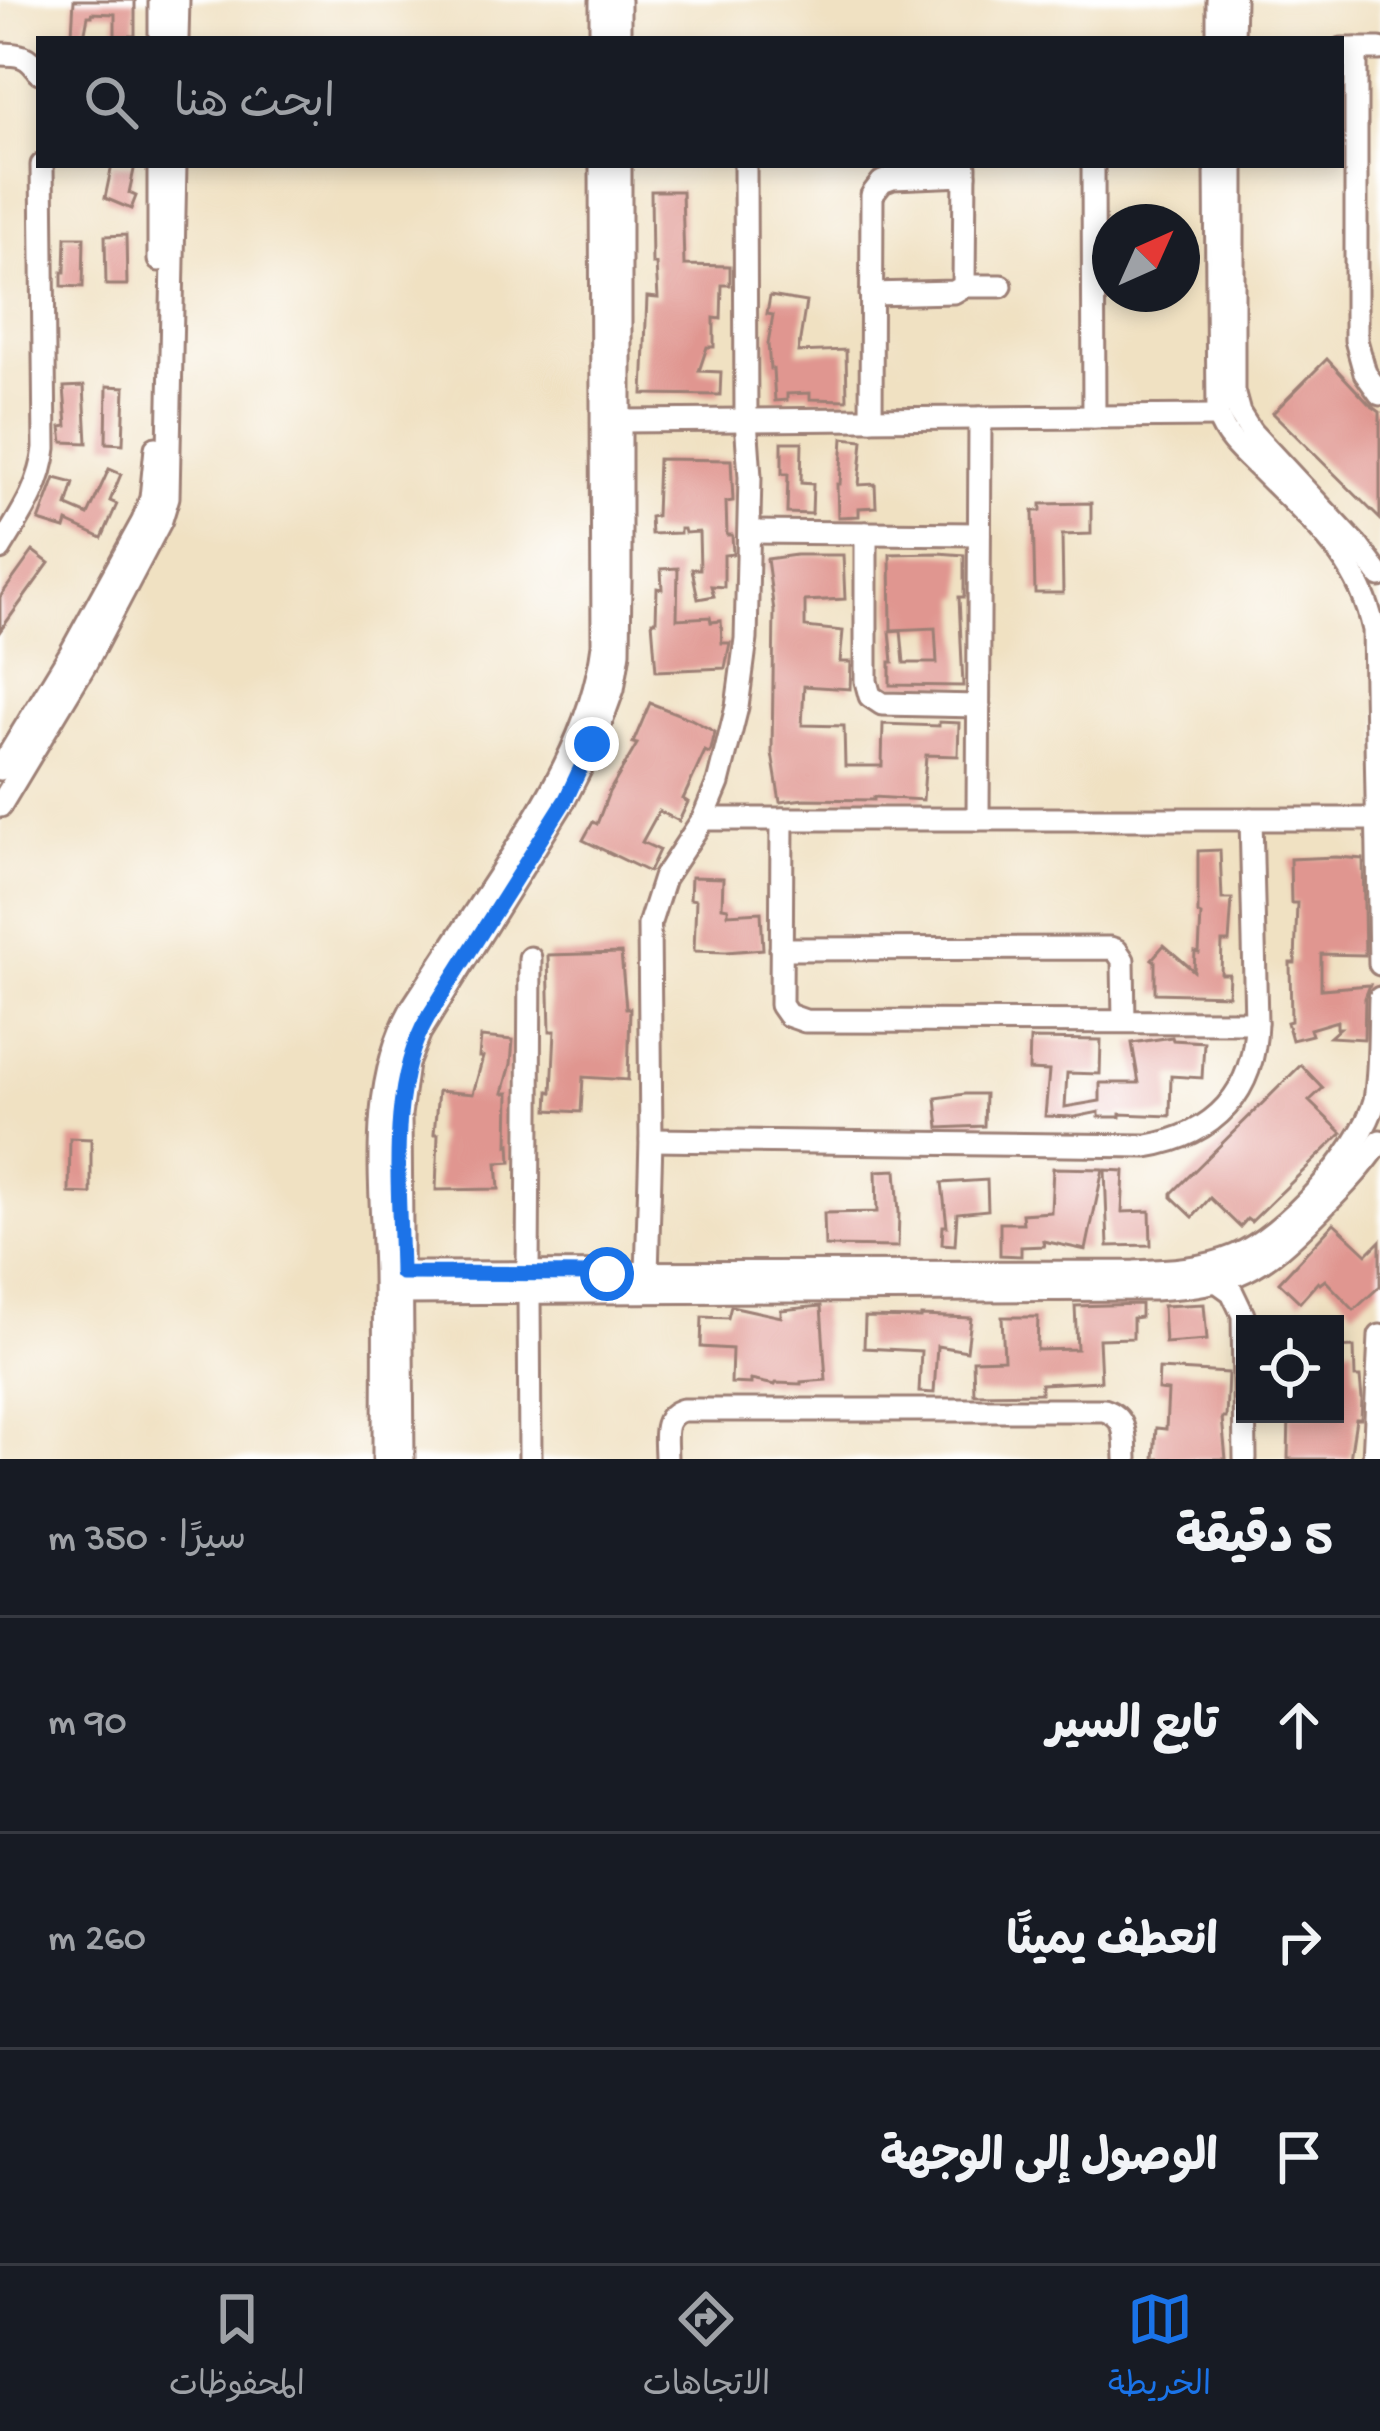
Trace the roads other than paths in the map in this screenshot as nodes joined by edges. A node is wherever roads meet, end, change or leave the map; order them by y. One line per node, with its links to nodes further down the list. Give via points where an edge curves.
1 (160, 0): 7 (street)
2 (178, 0): 8 (street)
3 (602, 0): 9 (street)
4 (619, 0): 10 (street)
5 (1218, 0): 11 (street)
6 (1234, 0): 12 (street)
7 (160, 36)
8 (177, 36)
9 (602, 36)
10 (619, 36)
11 (1218, 36)
12 (1233, 36)
13 (1348, 49): 14 (street); 27 (street)
14 (1380, 49)
15 (0, 54): 16 (street, via 20,54)
16 (36, 67)
17 (42, 168): 44 (street, via 43,471)
18 (159, 168): 47 (street, via 151,498)
19 (175, 168): 47 (street, via 168,496)
20 (602, 168): 46 (street)
21 (620, 168): 39 (street)
22 (745, 168): 38 (street)
23 (1093, 168): 35 (street)
24 (1216, 168): 29 (street)
25 (1232, 168): 29 (street)
26 (965, 170): 30 (street); 32 (street, via 878,185)
27 (1356, 176): 28 (street); 33 (street, via 1356,340)
28 (1380, 176)
29 (1224, 215): 34 (street); 40 (street, via 1235,402)
30 (964, 286): 31 (street); 32 (street)
31 (1001, 286)
32 (871, 294): 36 (street)
33 (1380, 394)
34 (1218, 416): 35 (street); 40 (street, via 1231,441)
35 (1094, 417): 37 (street)
36 (871, 418): 37 (street); 38 (street)
37 (980, 418): 43 (street)
38 (746, 420): 39 (street); 41 (street)
39 (620, 421): 46 (street)
40 (1313, 510): 45 (street); 55 (street, via 1370,609)
41 (749, 532): 42 (street); 51 (street, via 743,670)
42 (866, 533): 43 (street); 48 (street, via 870,695 890,705)
43 (979, 534): 48 (street)
44 (0, 548)
45 (1378, 570)
46 (611, 581): 64 (street, via 618,662 604,716 566,799 412,1048)
47 (78, 659): 49 (street); 50 (street)
48 (979, 706): 53 (street)
49 (0, 769)
50 (0, 806)
51 (703, 819): 52 (street); 62 (street, via 664,878 649,925)
52 (782, 819): 53 (street); 56 (street)
53 (978, 819): 54 (street)
54 (1251, 819): 55 (street); 61 (street)
55 (1376, 819): 58 (street)
56 (781, 949): 60 (street, via 781,1005 799,1021); 60 (street, via 1110,948 1123,960)
57 (530, 958): 70 (street)
58 (1380, 964)
59 (1380, 998): 67 (street, via 1378,1084 1360,1135 1280,1226 1233,1257 1134,1272)
60 (1124, 1021): 61 (street)
61 (1256, 1022): 62 (street, via 1249,1071 1230,1103 1201,1129 1166,1143)
62 (651, 1140): 66 (street)
63 (1380, 1141): 65 (street)
64 (390, 1166): 69 (street); 76 (street)
65 (1278, 1251): 68 (street); 71 (street)
66 (647, 1274): 67 (street); 70 (street)
67 (692, 1282): 68 (street, via 1155,1289); 70 (street)
68 (1218, 1282): 72 (street)
69 (401, 1283): 70 (street); 77 (street)
70 (528, 1283): 78 (street)
71 (1243, 1315)
72 (1243, 1315)
73 (1380, 1336): 74 (street)
74 (1378, 1377): 82 (street)
75 (1245, 1423): 81 (street)
76 (384, 1459)
77 (403, 1459)
78 (530, 1459)
79 (666, 1459): 80 (street, via 666,1424 679,1411 900,1410 1104,1410 1123,1423)
80 (1126, 1459)
81 (1246, 1459)
82 (1374, 1459)

